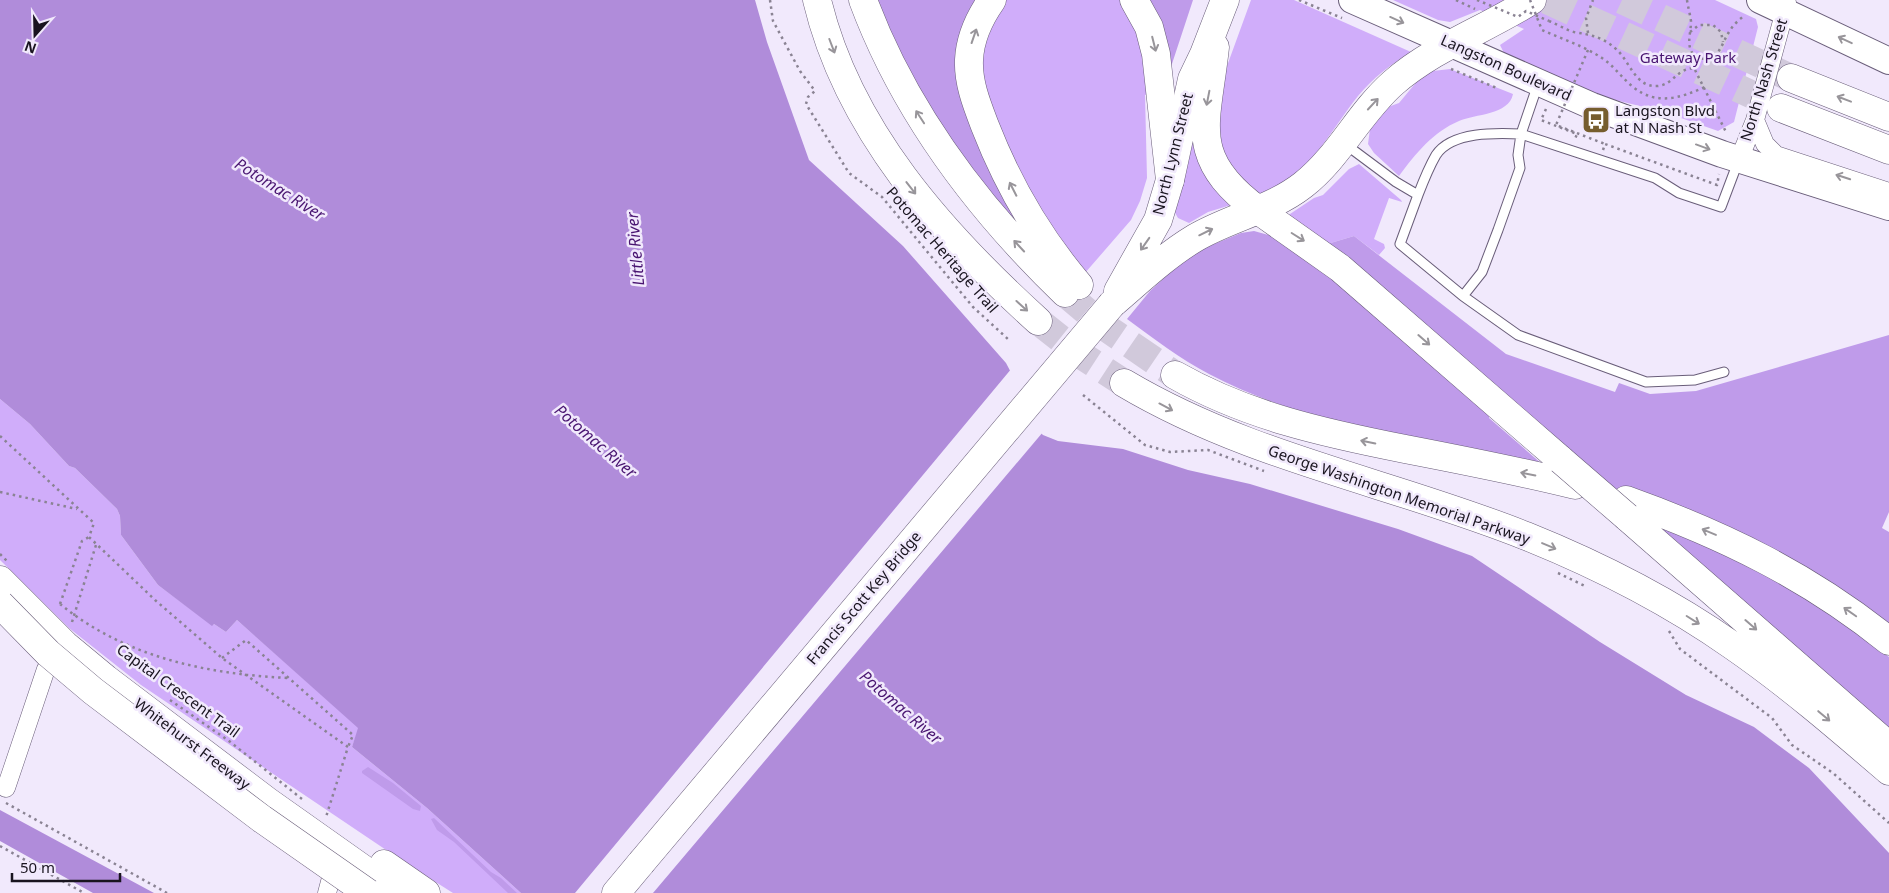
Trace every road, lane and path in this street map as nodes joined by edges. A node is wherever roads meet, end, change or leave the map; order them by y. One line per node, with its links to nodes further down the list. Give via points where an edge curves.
1 (770, 0): 50 (path, Potomac Heritage Trail, via 773,20 800,71 815,91 806,104 849,173 882,197 973,307)
2 (817, 0): 49 (highway, one-way to 49, via 844,75 894,165 972,258)
3 (863, 0): 4 (highway, via 892,68 931,134 977,198 1022,250 1073,290 996,156 970,80 970,51 980,18)
4 (992, 0)
5 (1134, 0): 42 (highway, one-way to 42, via 1149,27 1156,54)
6 (1352, 0): 20 (main road, Langston Boulevard, one-way to 20)
7 (1456, 0): 15 (path)
8 (1477, 0): 11 (path, bridge, via 1518,17)
9 (1593, 0): 16 (path, via 1586,18)
10 (1687, 0): 17 (path)
11 (1533, 5): 16 (path, bridge, via 1549,21 1574,32); 19 (path, bridge, via 1542,30); 20 (highway)
12 (1786, 6): 13 (main road); 22 (main road, one-way to 12); 32 (street, North Nash Street)
13 (1752, 7): 18 (path, via 1731,29)
14 (1222, 8): 42 (highway, North Lynn Street, via 1192,79); 46 (highway, one-way to 46, via 1205,117 1207,148 1228,186)
15 (1478, 10)
16 (1588, 33): 23 (path, via 1616,49 1640,81 1648,85 1667,83 1678,72)
17 (1689, 33): 18 (path, via 1699,24 1713,25); 21 (path, via 1688,47)
18 (1724, 43): 21 (path, via 1716,54)
19 (1588, 50): 26 (path, bridge, via 1608,63 1633,87 1654,97 1678,98); 38 (path, bridge, via 1556,125)
20 (1450, 57): 25 (main road, Langston Boulevard); 27 (path); 36 (highway, one-way to 20, via 1393,83 1415,66)
21 (1698, 59): 23 (path)
22 (1889, 60)
23 (1694, 68): 26 (path)
24 (1791, 78): 30 (highway, one-way to 24)
25 (1539, 84): 34 (lane); 41 (main road, Langston Boulevard, one-way to 41, via 1667,134)
26 (1705, 88): 35 (path)
27 (1505, 91)
28 (1781, 108): 40 (highway)
29 (1546, 109): 31 (path)
30 (1889, 117)
31 (1541, 120): 33 (path); 37 (path, via 1577,134 1575,139)
32 (1755, 120): 41 (street, North Nash Street); 43 (street, one-way to 32, via 1776,155 1765,144)
33 (1538, 129)
34 (1521, 134): 41 (lane, via 1655,178 1679,194 1721,207); 44 (lane, via 1487,133 1466,137 1447,146 1437,154); 47 (lane, via 1520,168 1498,230 1482,272)
35 (1728, 134)
36 (1342, 142): 44 (lane); 46 (highway, via 1304,184)
37 (1582, 142)
38 (1606, 144): 39 (path, via 1603,150); 41 (path, via 1717,185)
39 (1596, 148)
40 (1889, 150)
41 (1729, 167): 45 (main road, Langston Boulevard)
42 (1170, 180): 48 (highway, North Lynn Street, one-way to 48, via 1150,237)
43 (1889, 192)
44 (1418, 195): 47 (lane, via 1400,244)
45 (1889, 207)
46 (1258, 210): 48 (highway, one-way to 46, via 1196,238); 57 (highway, one-way to 57, bridge, via 1340,268 1562,460)
47 (1463, 296): 51 (lane, via 1518,335 1646,382 1696,380)
48 (1112, 304): 92 (highway, Francis Scott Key Bridge, bridge)
49 (1038, 321)
50 (1009, 340)
51 (1724, 372)
52 (1175, 375): 55 (highway, George Washington Memorial Parkway, one-way to 52, via 1278,420 1216,397)
53 (1124, 383): 78 (highway, George Washington Memorial Parkway, one-way to 78, via 1236,439 1502,527 1622,580 1675,609 1754,661)
54 (0, 436): 58 (path)
55 (1575, 485)
56 (0, 492): 58 (path)
57 (1627, 509): 70 (highway, one-way to 57, via 1834,600 1722,537); 76 (highway, one-way to 76)
58 (79, 510): 59 (path, via 94,523)
59 (89, 537): 60 (path); 65 (path, via 82,541)
60 (96, 545): 68 (path); 71 (path)
61 (0, 554): 62 (path)
62 (7, 573): 75 (highway, Whitehurst Freeway, via 66,645 106,679)
63 (0, 593): 84 (street, via 53,648 92,679)
64 (0, 604): 88 (highway, Whitehurst Freeway, bridge, via 48,653 93,691 262,819)
65 (60, 604): 66 (path); 68 (path)
66 (58, 609)
67 (65, 616): 68 (path, via 72,622)
68 (74, 616): 73 (path, via 110,638 148,655 212,671)
69 (1666, 628): 82 (path, via 1680,649 1772,718 1792,745 1833,773)
70 (1889, 641)
71 (222, 658): 73 (path); 74 (path, via 246,640)
72 (46, 669): 79 (street)
73 (243, 674): 74 (path); 77 (path)
74 (288, 678): 77 (path, via 353,735)
75 (166, 710): 80 (path, Capital Crescent Trail, via 229,741); 90 (highway, Whitehurst Freeway, via 267,801); 91 (highway)
76 (1889, 746)
77 (348, 747): 81 (path, via 327,818)
78 (1889, 771)
79 (3, 794): 86 (path)
80 (304, 800)
81 (320, 812)
82 (1889, 823)
83 (0, 846): 85 (path)
84 (336, 859): 87 (street); 89 (street)
85 (84, 893)
86 (166, 893)
87 (327, 893)
88 (368, 893)
89 (385, 893)
90 (397, 893)
91 (426, 893)
92 (616, 893)

